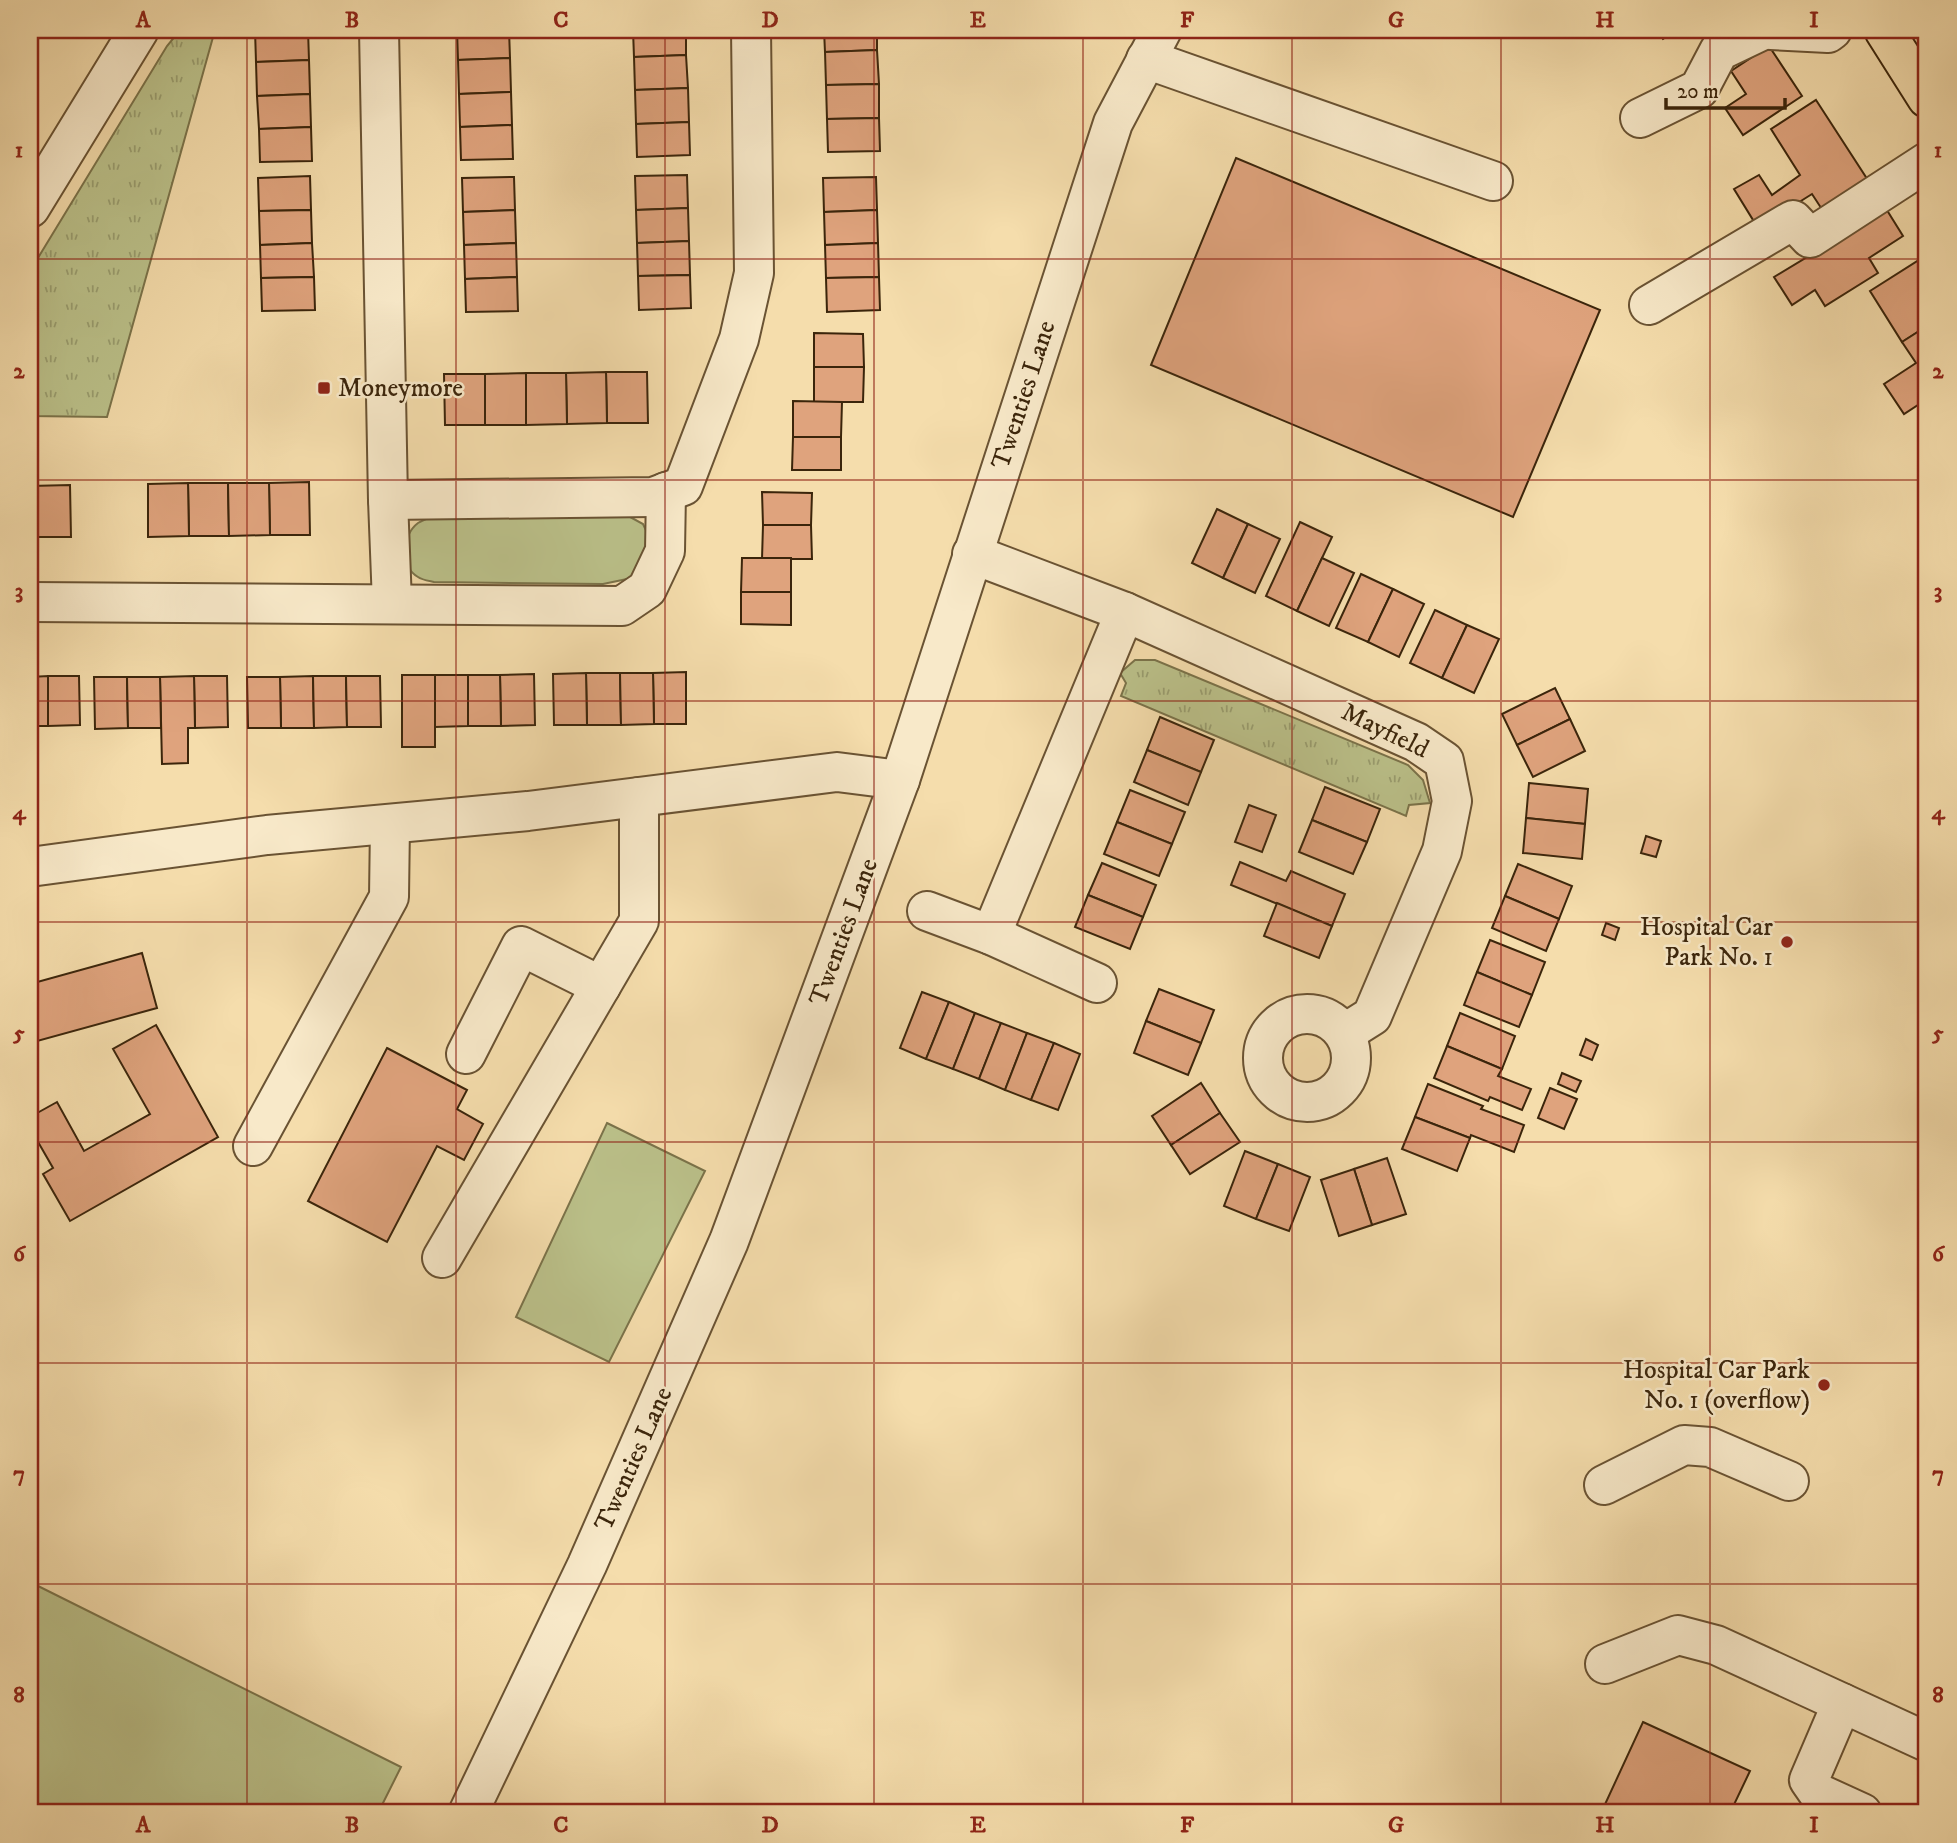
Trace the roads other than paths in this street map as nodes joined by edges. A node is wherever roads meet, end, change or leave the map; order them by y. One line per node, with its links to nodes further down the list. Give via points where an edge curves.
1 (139, 30): 13 (street)
2 (379, 30): 16 (street)
3 (751, 30): 15 (street, via 754,273 739,339 683,486)
4 (1763, 30): 10 (street, via 1719,51 1699,89)
5 (1771, 30): 6 (street)
6 (1832, 30)
7 (1884, 30): 9 (main road)
8 (1154, 44): 12 (street); 17 (street, Twenties Lane, via 1113,123)
9 (1927, 98)
10 (1640, 118)
11 (1927, 162): 14 (street, via 1810,238 1793,220)
12 (1493, 181)
13 (30, 208)
14 (1649, 305)
15 (666, 492): 16 (street, via 653,497); 19 (street, via 665,551 648,589 622,606)
16 (388, 500): 19 (street)
17 (972, 554): 20 (street, Mayfield); 21 (street, Twenties Lane)
18 (30, 603): 19 (street)
19 (392, 603)
20 (1125, 612): 26 (street); 29 (street, Mayfield, via 1416,742 1444,761 1452,801 1442,851 1372,1016)
21 (900, 780): 22 (street, via 837,772); 38 (street, Twenties Lane, via 729,1241 587,1565)
22 (639, 797): 23 (street); 28 (street, via 639,920)
23 (390, 824): 24 (street, via 267,835); 31 (street, via 389,897)
24 (30, 867)
25 (927, 911): 26 (street)
26 (991, 935): 27 (street)
27 (1097, 983)
28 (601, 986): 30 (street, via 521,946); 32 (street)
29 (1345, 1033)
30 (466, 1054)
31 (253, 1146)
32 (442, 1258)
33 (1789, 1481): 34 (street, via 1710,1447 1684,1445)
34 (1604, 1485)
35 (1605, 1664): 36 (street, via 1678,1636 1716,1645)
36 (1842, 1703): 37 (street); 39 (street, via 1809,1780 1818,1793)
37 (1927, 1742)
38 (468, 1813)
39 (1862, 1813)

